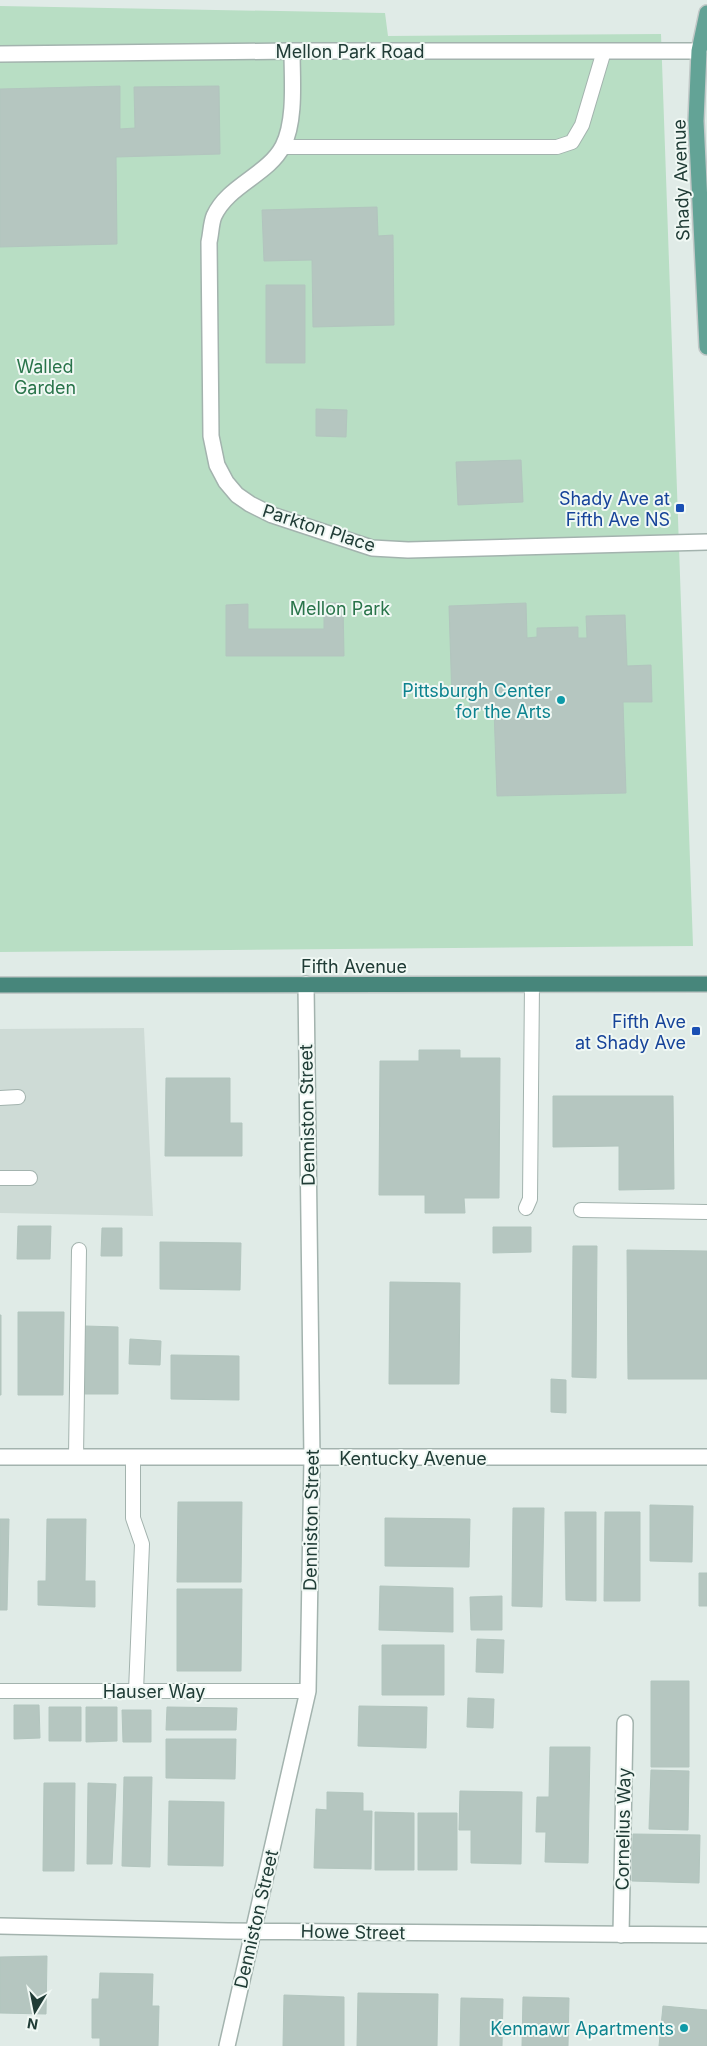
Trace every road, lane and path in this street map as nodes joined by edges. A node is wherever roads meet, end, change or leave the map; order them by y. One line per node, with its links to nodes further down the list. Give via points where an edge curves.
1 (707, 12): 4 (main road, Shady Avenue)
2 (292, 51): 3 (street, Mellon Park Road); 5 (street, Mellon Park Road); 6 (street, Parkton Place, via 291,120)
3 (604, 51): 4 (street, Mellon Park Road); 6 (lane, via 582,125 572,142 557,148)
4 (700, 51): 7 (main road, Shady Avenue, via 696,121)
5 (0, 54)
6 (283, 147): 9 (street, Parkton Place, via 266,167 224,201 214,216 209,242 211,436 217,465 237,495 272,515 372,548 390,550)
7 (703, 198): 8 (main road, Shady Avenue)
8 (707, 346)
9 (707, 542)
10 (0, 984): 11 (highway, Fifth Avenue)
11 (306, 984): 12 (highway, Fifth Avenue); 26 (street, Denniston Street)
12 (532, 984): 13 (highway, Fifth Avenue); 18 (lane, via 530,1199)
13 (707, 984)
14 (18, 1097): 15 (lane)
15 (0, 1098)
16 (0, 1178): 17 (lane)
17 (30, 1178)
18 (526, 1208)
19 (581, 1210): 20 (lane)
20 (707, 1212)
21 (79, 1250): 23 (lane)
22 (0, 1457): 23 (street, Kentucky Avenue)
23 (76, 1457): 24 (street, Kentucky Avenue)
24 (133, 1457): 26 (street, Kentucky Avenue); 28 (lane, via 134,1518 142,1544)
25 (707, 1457): 26 (street, Kentucky Avenue)
26 (312, 1458): 29 (street, Denniston Street)
27 (0, 1691): 28 (lane, Hauser Way)
28 (136, 1691): 29 (lane, Hauser Way)
29 (308, 1691): 32 (street, Denniston Street)
30 (626, 1723): 33 (street, Cornelius Way)
31 (0, 1926): 32 (street, Howe Street)
32 (253, 1931): 33 (street, Howe Street); 35 (street, Denniston Street)
33 (621, 1935): 34 (street, Howe Street)
34 (707, 1935)
35 (227, 2046)

